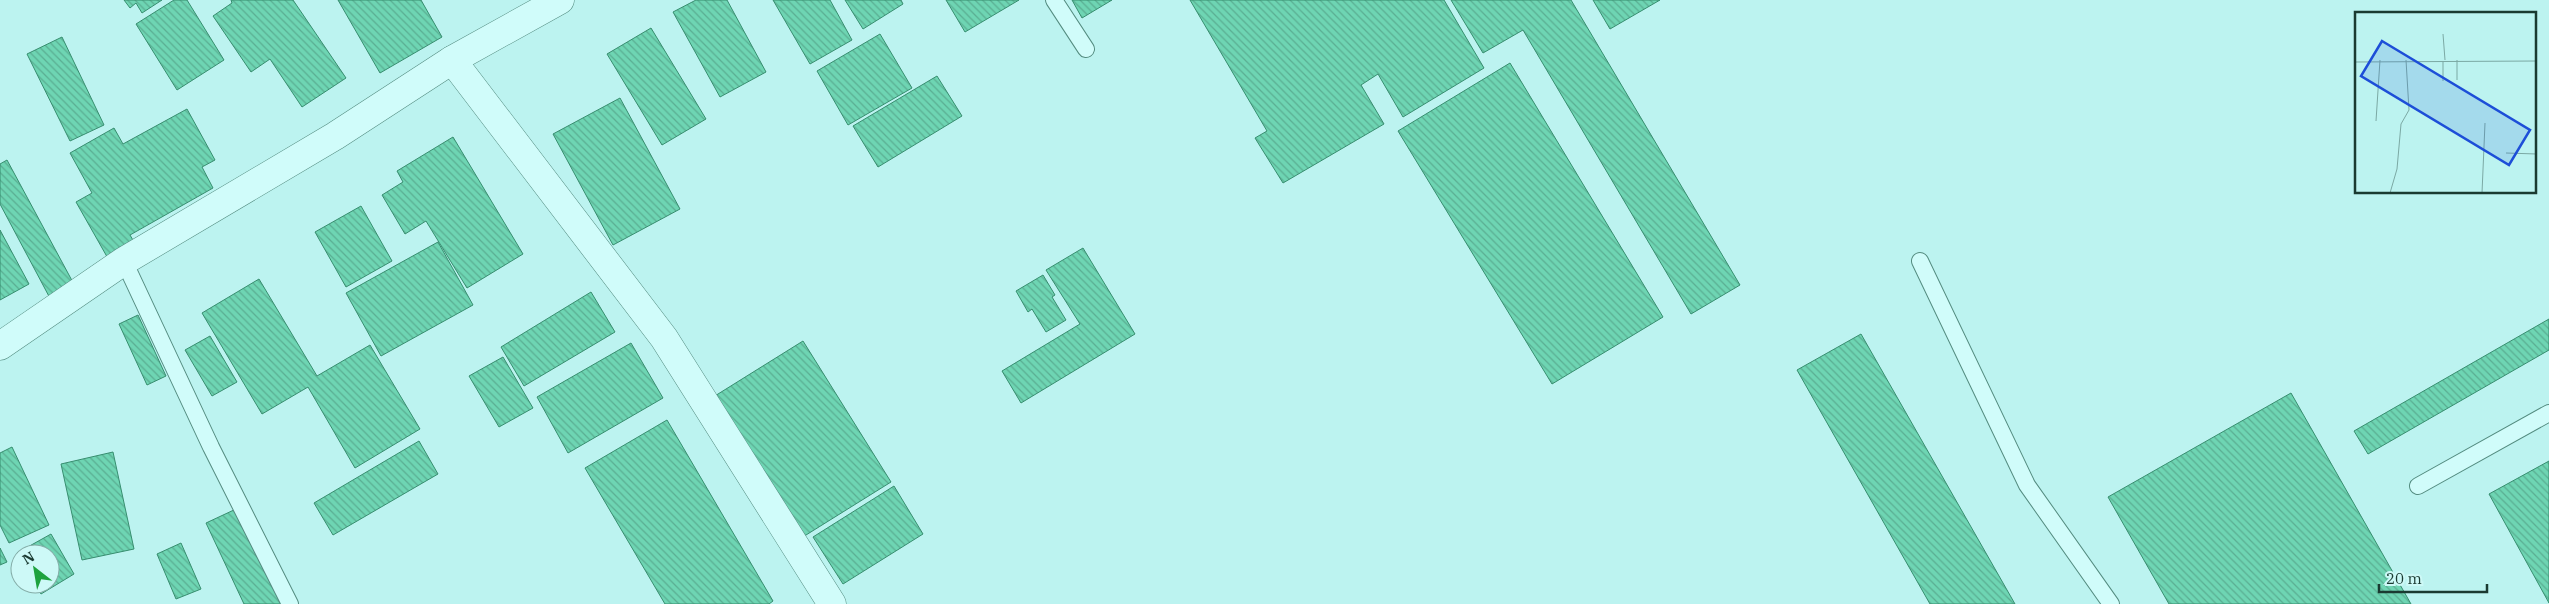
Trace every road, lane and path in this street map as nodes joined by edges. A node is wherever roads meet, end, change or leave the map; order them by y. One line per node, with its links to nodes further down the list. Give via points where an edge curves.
1 (560, 0): 4 (street)
2 (1054, 0): 3 (lane)
3 (1086, 49)
4 (452, 60): 5 (street, via 334,136); 11 (street, via 664,338)
5 (124, 261): 7 (street); 10 (lane, via 215,456)
6 (1920, 261): 12 (lane, via 2027,485)
7 (0, 346)
8 (2549, 413): 9 (lane)
9 (2418, 486)
10 (290, 604)
11 (832, 604)
12 (2111, 604)

